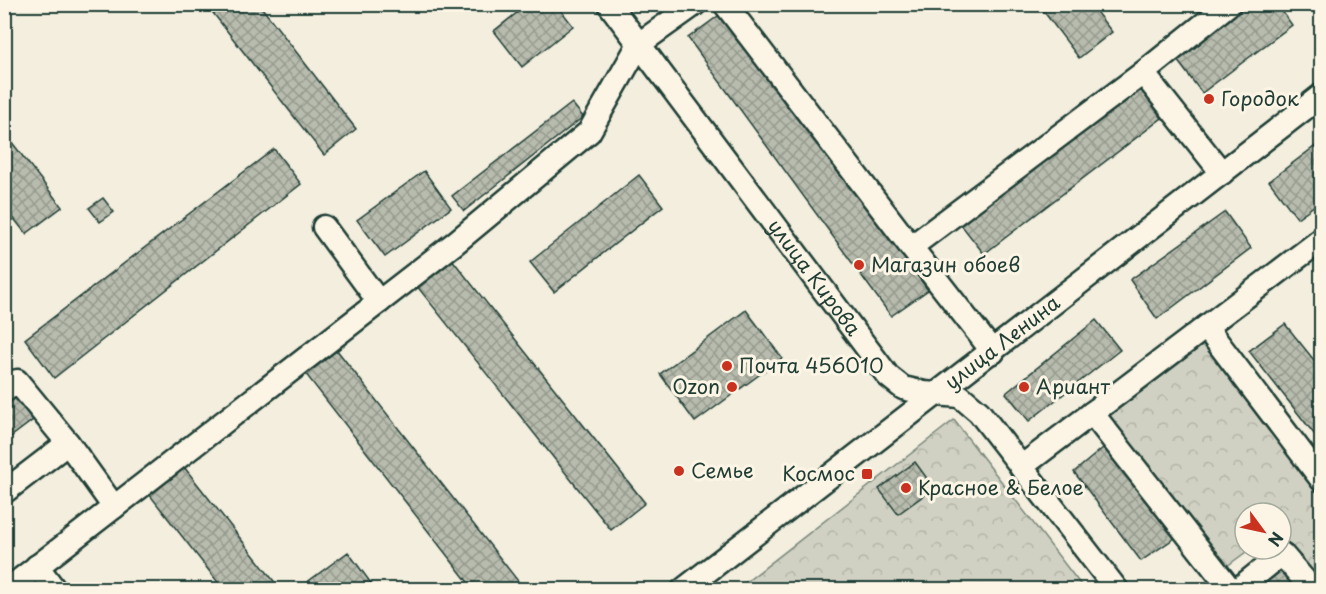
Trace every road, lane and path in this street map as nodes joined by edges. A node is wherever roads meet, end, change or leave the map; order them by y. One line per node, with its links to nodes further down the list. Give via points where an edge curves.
1 (609, 4): 5 (street, улица Кирова)
2 (694, 4): 5 (street)
3 (725, 4): 11 (street)
4 (1229, 4): 6 (street)
5 (639, 44): 12 (street, via 589,132); 16 (street, улица Кирова, via 888,376 903,388)
6 (1143, 73): 8 (street); 11 (street)
7 (1322, 95): 8 (street, улица Ленина)
8 (1222, 173): 14 (street, улица Ленина)
9 (324, 227): 12 (street)
10 (1322, 239): 13 (street)
11 (911, 247): 14 (street)
12 (379, 302): 22 (street)
13 (1206, 327): 17 (street); 20 (street)
14 (993, 352): 16 (street, улица Ленина)
15 (4, 391): 18 (street, via 17,381)
16 (939, 393): 19 (street, улица Кирова, via 960,396 978,412); 26 (street, улица Ленина)
17 (1092, 413): 19 (street); 28 (street)
18 (68, 443): 21 (street); 22 (street)
19 (1021, 467): 27 (street, улица Кирова)
20 (1322, 480)
21 (4, 492)
22 (114, 507): 23 (street)
23 (37, 566): 24 (street); 25 (street)
24 (7, 590)
25 (55, 590)
26 (683, 590)
27 (1117, 590)
28 (1231, 590)
29 (1237, 590): 30 (street, via 1282,554)
30 (1312, 590)

